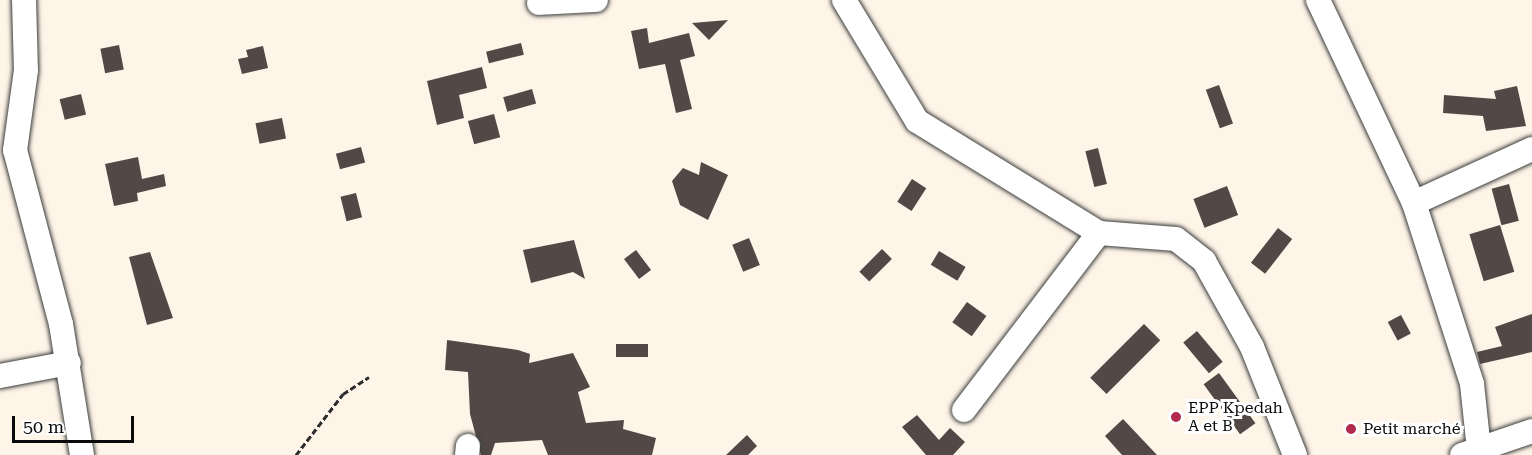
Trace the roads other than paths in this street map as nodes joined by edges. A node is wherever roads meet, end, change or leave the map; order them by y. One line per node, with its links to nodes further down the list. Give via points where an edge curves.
1 (24, 0): 9 (street, via 26,70 15,150)
2 (596, 0): 5 (street)
3 (844, 0): 8 (street, via 917,121)
4 (1318, 0): 7 (street)
5 (539, 3)
6 (1532, 148): 7 (street)
7 (1414, 203): 13 (street, via 1472,384)
8 (1099, 233): 11 (street); 15 (street, via 1176,239 1204,261 1251,347)
9 (69, 363): 10 (street); 14 (street)
10 (0, 376)
11 (964, 410)
12 (1532, 431): 13 (street)
13 (1470, 452)
14 (82, 455)
15 (1295, 455)

